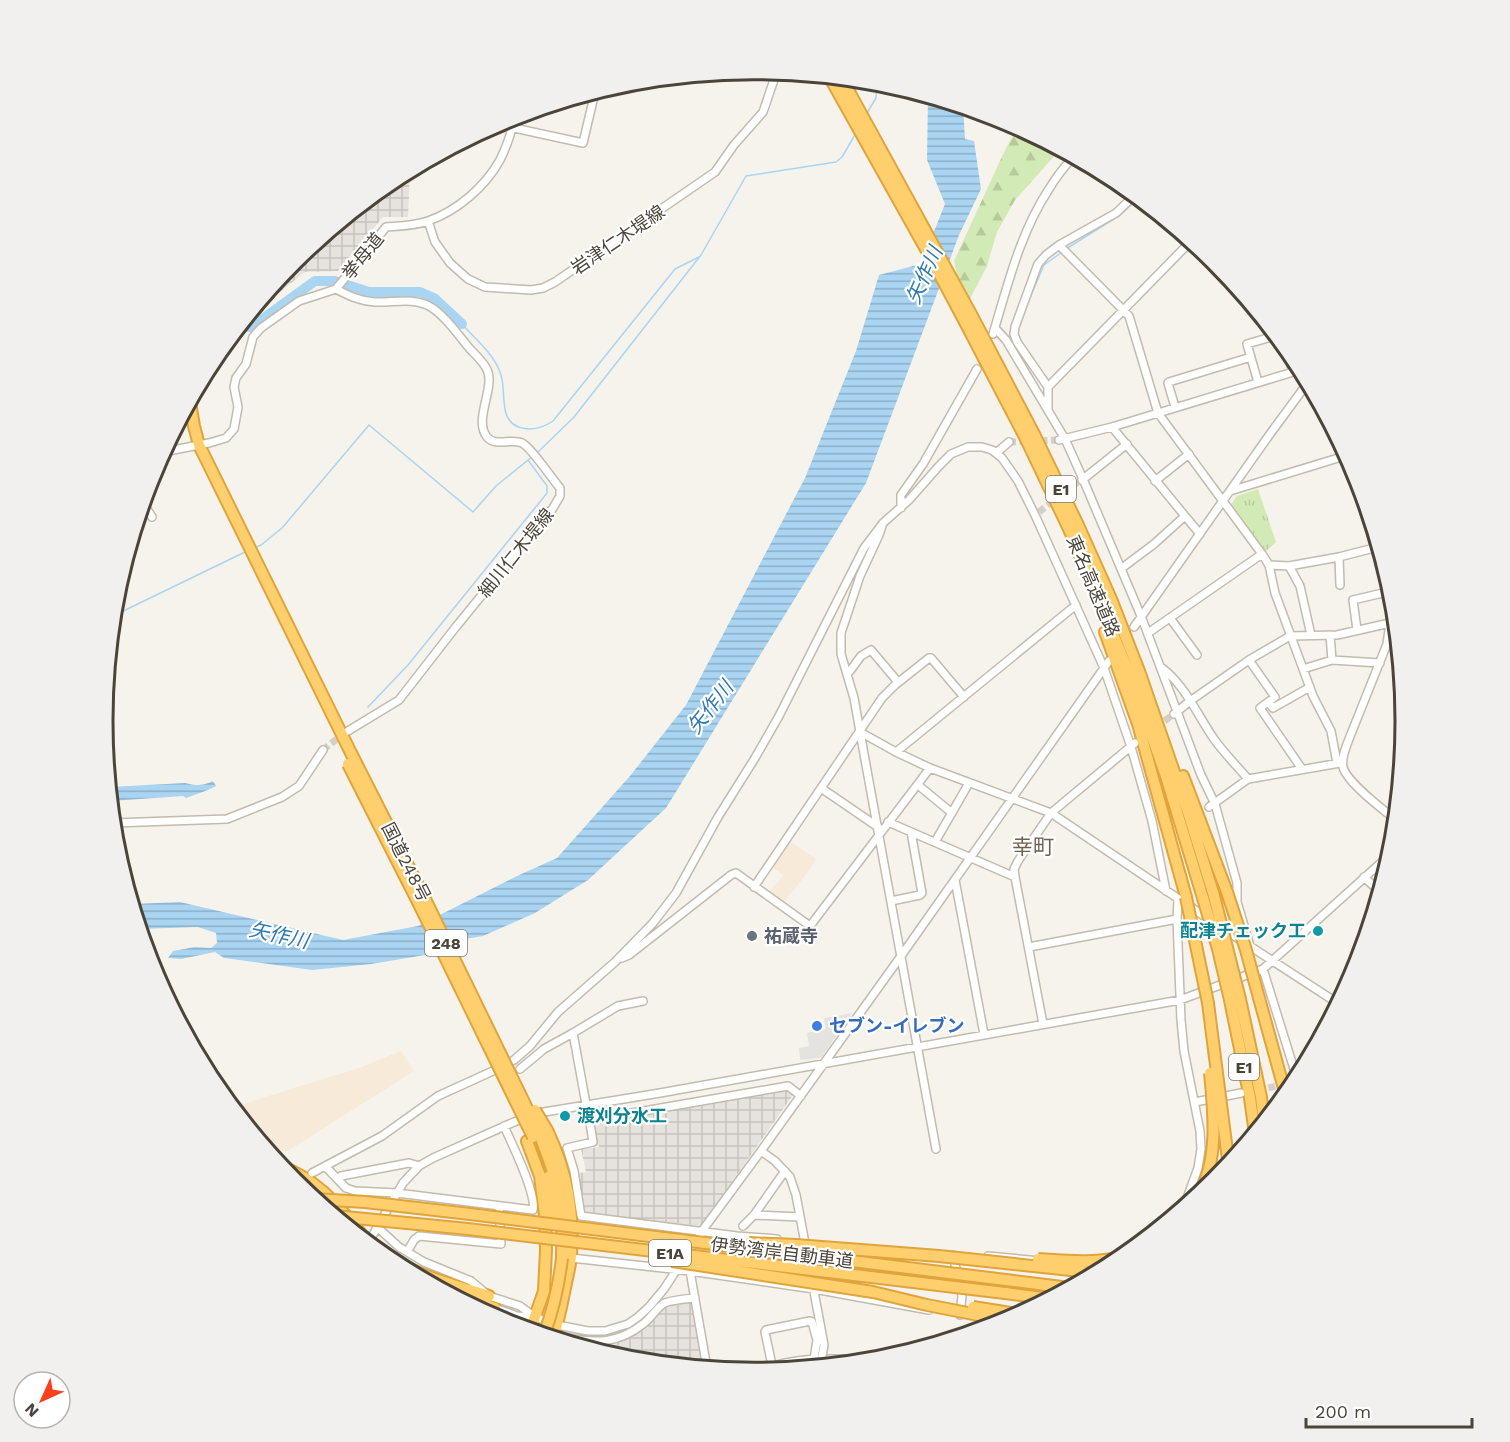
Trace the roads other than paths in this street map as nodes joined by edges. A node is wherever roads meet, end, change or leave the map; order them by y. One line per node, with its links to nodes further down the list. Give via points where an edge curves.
1 (774, 80): 8 (street, 岩津仁木堤線, via 763,112 715,172 543,288 485,287 468,279 435,242)
2 (834, 85): 13 (highway, 東名高速道路 / E1)
3 (846, 86): 13 (highway, 東名高速道路 / E1)
4 (593, 100): 5 (street, via 583,143)
5 (512, 128): 8 (street, 挙母道, via 500,159 484,183 451,211)
6 (1070, 162): 22 (street, via 1030,223 1012,266 994,331 1005,340)
7 (1129, 200): 9 (street, via 1116,213)
8 (428, 221): 11 (street, 挙母道, via 386,227)
9 (1059, 244): 12 (street); 19 (street, via 1038,264 1014,334)
10 (1186, 246): 12 (street)
11 (336, 289): 30 (street, via 299,301 261,328 253,337 246,364 236,378 238,407 234,429 226,438); 83 (street, 細川仁木堤線, via 362,301 416,302 442,316 485,366 489,391 482,427 487,437 495,442 522,443 560,488 553,508 399,700)
12 (1124, 309): 19 (street); 23 (street)
13 (969, 319): 44 (highway, 東名高速道路 / E1); 76 (highway, 東名高速道路 / E1, via 1060,487)
14 (1269, 337): 15 (street, via 1246,344)
15 (1251, 357): 18 (street); 21 (street, via 1169,382)
16 (977, 369): 39 (street, via 901,495)
17 (1293, 372): 18 (street)
18 (1258, 382): 21 (street)
19 (1048, 387): 22 (street)
20 (1303, 389): 37 (street)
21 (1175, 407): 23 (street)
22 (1048, 411): 27 (street)
23 (1158, 413): 26 (street); 33 (street)
24 (192, 414): 30 (highway, 国道248号 / 248)
25 (188, 421): 30 (highway, 国道248号 / 248)
26 (1112, 427): 27 (street); 29 (street)
27 (1062, 439): 35 (street)
28 (1009, 442): 32 (street)
29 (1127, 444): 35 (street); 36 (street)
30 (196, 446): 31 (street); 88 (highway, 国道248号 / 248)
31 (174, 450)
32 (996, 453): 39 (street, via 982,447 957,450); 54 (street, via 1008,465 1037,513)
33 (1189, 454): 36 (street); 38 (street)
34 (1339, 457): 37 (street)
35 (1081, 480): 51 (street)
36 (1155, 481): 41 (street)
37 (1230, 491): 38 (street)
38 (1223, 502): 45 (street); 47 (street)
39 (901, 508): 43 (street)
40 (149, 512): 42 (street)
41 (1185, 516): 45 (street); 51 (street)
42 (152, 517)
43 (883, 524): 84 (street, via 841,633 841,654); 123 (street, via 864,548 779,716 676,893)
44 (1069, 530): 114 (highway, 東名高速道路 / E1, via 1130,675); 115 (highway, via 1138,724)
45 (1200, 534): 55 (street)
46 (1373, 548): 48 (street)
47 (1262, 554): 49 (street); 56 (street)
48 (1339, 557): 50 (street); 52 (street)
49 (1269, 565): 50 (street); 64 (street)
50 (1289, 566): 62 (street, via 1300,586)
51 (1122, 568): 55 (street)
52 (1340, 585)
53 (1383, 593): 60 (street, via 1353,600)
54 (1076, 605): 73 (street); 79 (street)
55 (1142, 616): 58 (street); 61 (street)
56 (1170, 618): 61 (street); 67 (street)
57 (1389, 623): 60 (street)
58 (1134, 627)
59 (1389, 627): 66 (street)
60 (1357, 630): 63 (street)
61 (1148, 633): 72 (street)
62 (1311, 635): 63 (street); 64 (street)
63 (1330, 635): 69 (street)
64 (1290, 636): 68 (street); 74 (street)
65 (1392, 643): 66 (street)
66 (1387, 644): 71 (street)
67 (1197, 655)
68 (1249, 660): 80 (street); 81 (street, via 1275,697)
69 (1332, 660): 71 (street); 74 (street)
70 (1109, 661): 73 (street)
71 (1380, 663): 89 (street)
72 (1161, 667): 80 (street, via 1171,674); 82 (street)
73 (1104, 668): 85 (street); 96 (street)
74 (1303, 669): 78 (street)
75 (850, 671): 77 (street, via 871,650)
76 (1139, 671): 114 (highway, 東名高速道路 / E1, via 1186,805); 129 (highway, bridge, via 1227,892)
77 (898, 682): 79 (street, via 931,658); 84 (street, via 882,698)
78 (1310, 687): 81 (street, via 1274,708); 89 (street, via 1331,730)
79 (964, 697): 87 (street)
80 (1190, 701): 82 (street); 92 (street, via 1216,742)
81 (1268, 702): 91 (street, via 1260,708)
82 (1176, 713): 97 (street)
83 (348, 731)
84 (860, 732): 87 (street); 95 (street); 103 (street)
85 (1133, 745): 99 (street); 113 (street, via 1161,845)
86 (323, 750): 102 (street, via 299,786 227,819)
87 (896, 752): 90 (street)
88 (348, 755): 146 (highway, 国道248号 / 248, bridge, via 425,899); 146 (highway, 国道248号 / 248, bridge, via 513,1099 512,1105)
89 (1340, 763): 91 (street); 100 (street, via 1351,781)
90 (930, 768): 93 (street); 94 (street)
91 (1302, 769): 92 (street)
92 (1248, 779): 97 (street)
93 (969, 783): 96 (street); 98 (street)
94 (918, 785): 98 (street); 101 (street)
95 (821, 789): 103 (street); 111 (street)
96 (1012, 798): 99 (street); 106 (street)
97 (1212, 806): 118 (street, via 1237,883 1237,902)
98 (952, 813): 105 (street)
99 (1051, 813): 109 (street, via 1023,852 1014,869); 113 (street)
100 (1389, 815)
101 (888, 822): 103 (street); 104 (street)
102 (122, 823)
103 (878, 831): 111 (street, via 810,926); 116 (street)
104 (911, 832): 105 (street); 116 (street, via 922,893)
105 (935, 842): 106 (street)
106 (970, 858): 109 (street); 110 (street)
107 (1380, 862): 108 (street)
108 (1364, 876): 112 (street); 122 (street)
109 (1015, 877): 119 (street)
110 (955, 880): 120 (street); 132 (street)
111 (754, 887): 123 (street, via 736,873 730,875)
112 (1375, 887)
113 (1166, 891): 115 (street)
114 (1209, 897): 126 (highway, 東名高速道路 / E1, bridge)
115 (1182, 898): 117 (street); 118 (street); 121 (highway, bridge)
116 (891, 901): 120 (street)
117 (1177, 919): 119 (street); 125 (street)
118 (1250, 946): 122 (street)
119 (1029, 947): 130 (street)
120 (901, 956): 133 (street); 134 (street)
121 (1199, 959): 149 (highway, bridge); 155 (highway, bridge, via 1213,1101 1211,1158)
122 (1272, 960): 124 (street); 127 (street)
123 (615, 962): 150 (street, via 558,1012 514,1060 438,1096 382,1136)
124 (1263, 969): 125 (street); 136 (street)
125 (1180, 1000): 130 (street); 141 (street, via 1184,1051)
126 (1235, 1000): 143 (highway, 東名高速道路 / E1); 144 (highway, 東名高速道路 / E1)
127 (1332, 1000)
128 (643, 1001): 131 (street, via 618,1006)
129 (1263, 1012): 137 (highway); 138 (highway)
130 (1043, 1024): 132 (street)
131 (573, 1033): 135 (street); 142 (street)
132 (984, 1034): 133 (street)
133 (917, 1047): 134 (street); 147 (street)
134 (824, 1063): 140 (street); 142 (street)
135 (520, 1069)
136 (1292, 1071)
137 (1283, 1085)
138 (1279, 1090)
139 (1241, 1094): 141 (street)
140 (801, 1096): 148 (street); 167 (street, via 788,1086 592,1120 593,1142 567,1148 581,1216)
141 (1195, 1102): 157 (street, via 1200,1131)
142 (586, 1104): 145 (street, via 544,1112)
143 (1263, 1113)
144 (1254, 1124)
145 (504, 1126): 151 (street); 160 (street, via 534,1206 533,1210)
146 (537, 1136): 175 (highway, 国道248号 / 248, via 560,1197); 192 (highway, 248, via 546,1250 544,1291)
147 (936, 1149)
148 (761, 1151): 152 (street); 167 (street)
149 (1228, 1154)
150 (325, 1166): 153 (street); 156 (street)
151 (419, 1166): 156 (street, via 409,1163); 158 (street)
152 (785, 1171): 162 (street); 164 (street, via 796,1195)
153 (312, 1173)
154 (301, 1175): 161 (highway)
155 (1206, 1178)
156 (337, 1179): 158 (street, via 355,1191)
157 (1195, 1187)
158 (397, 1194): 160 (street); 166 (street)
159 (329, 1200): 170 (highway, 伊勢湾岸自動車道 / E1A, bridge)
160 (499, 1206): 172 (street, via 501,1244 419,1236)
161 (344, 1213)
162 (754, 1215): 164 (street); 165 (street)
163 (349, 1217): 169 (highway, 伊勢湾岸自動車道 / E1A, bridge)
164 (800, 1217): 171 (street)
165 (743, 1226)
166 (377, 1227): 168 (street); 172 (street)
167 (702, 1231): 171 (street); 179 (street)
168 (372, 1235)
169 (528, 1237): 186 (highway, bridge); 188 (highway, 伊勢湾岸自動車道 / E1A, bridge)
170 (682, 1241): 174 (highway, bridge); 184 (highway, 伊勢湾岸自動車道 / E1A, bridge, via 1006,1280)
171 (805, 1241): 173 (street); 185 (street)
172 (407, 1252): 187 (street, via 471,1281)
173 (952, 1253): 178 (street); 185 (street, via 962,1296 959,1316)
174 (939, 1256): 176 (highway, bridge); 181 (highway, bridge)
175 (563, 1258): 179 (street); 195 (highway, 国道248号 / 248); 196 (highway, 248); 197 (highway, 国道248号 / 248, bridge)
176 (1100, 1261)
177 (1098, 1262): 178 (street)
178 (1070, 1264): 182 (street)
179 (677, 1269): 180 (street); 196 (street, via 649,1307 628,1324 605,1331)
180 (690, 1271): 185 (street); 189 (street)
181 (1084, 1271)
182 (1072, 1279)
183 (440, 1280): 187 (highway)
184 (1065, 1283)
185 (814, 1289): 200 (street, via 824,1344)
186 (873, 1292): 191 (highway, bridge); 193 (highway, bridge)
187 (489, 1296): 192 (street, via 520,1306)
188 (1036, 1297)
189 (695, 1298): 199 (street, via 663,1304 619,1338); 201 (street)
190 (504, 1311): 192 (street)
191 (1005, 1312)
192 (536, 1317): 194 (highway, 248); 196 (street)
193 (991, 1317)
194 (534, 1322)
195 (541, 1325)
196 (557, 1325): 198 (highway, 248)
197 (547, 1327)
198 (555, 1330)
199 (594, 1342)
200 (822, 1359)
201 (706, 1360)
202 (790, 1361): 203 (street, via 814,1359 817,1340 812,1322 766,1330)
203 (771, 1362)

